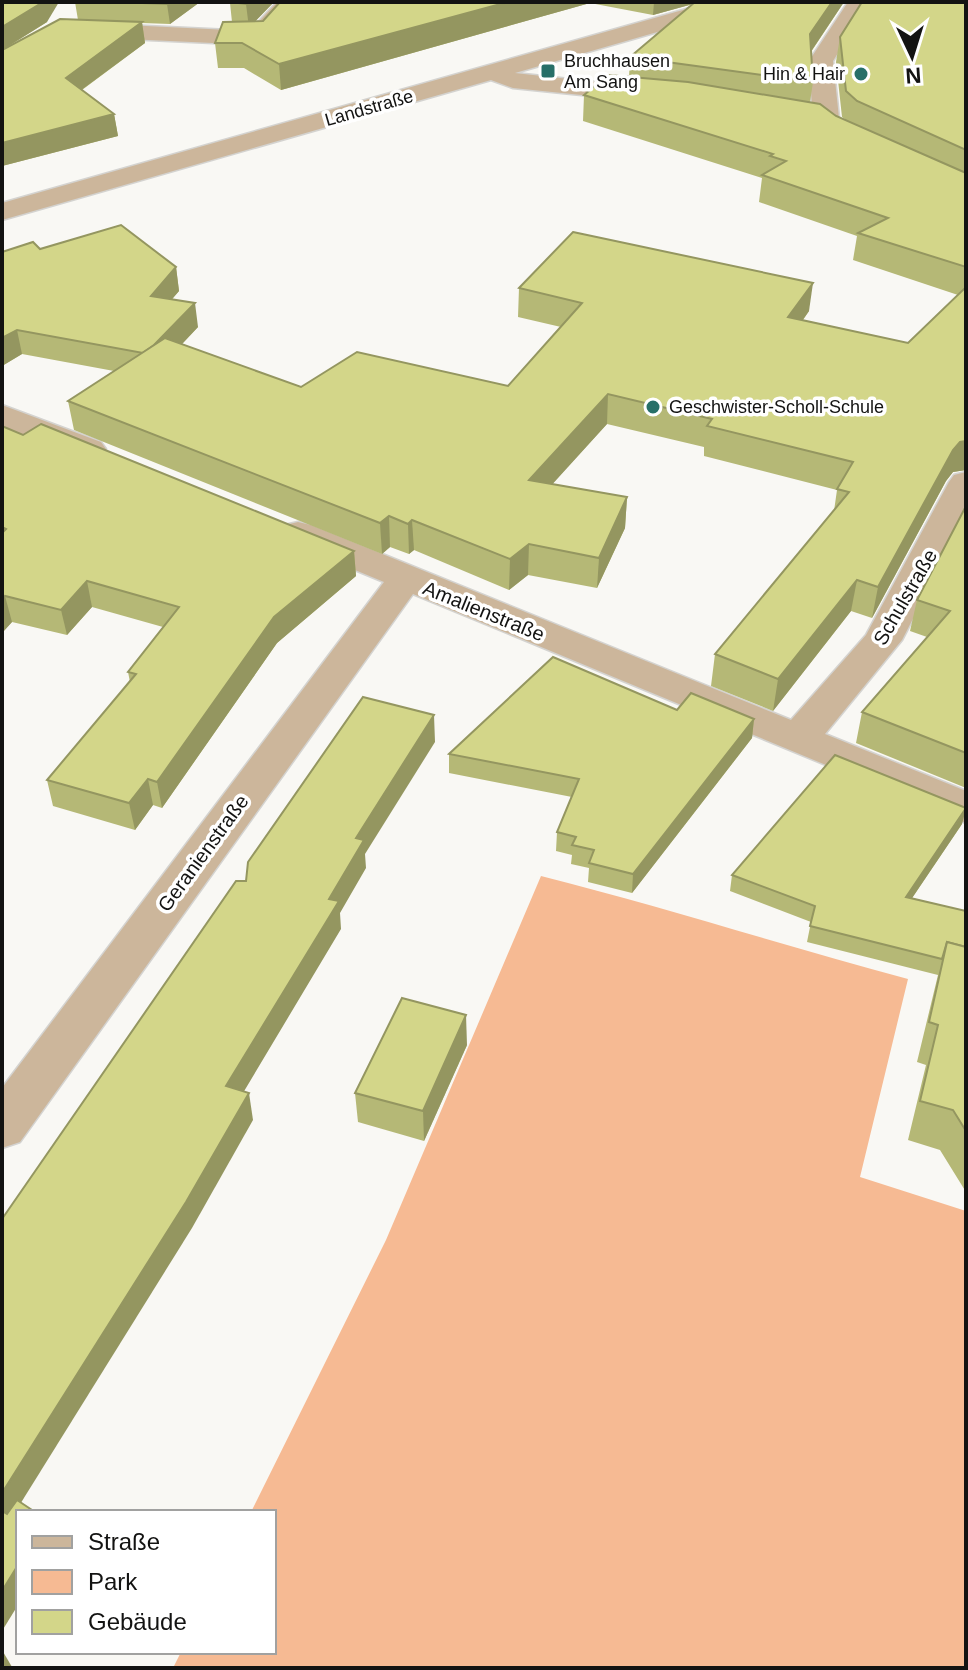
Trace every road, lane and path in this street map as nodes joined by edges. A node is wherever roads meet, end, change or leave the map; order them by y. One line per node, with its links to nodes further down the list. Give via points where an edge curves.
1 (289, 2): 4 (street, via 256,38)
2 (736, 2): 5 (street, Landstraße)
3 (859, 2): 8 (street, via 821,61)
4 (58, 29)
5 (495, 73): 6 (street, via 513,81); 10 (street, Landstraße)
6 (672, 97)
7 (796, 117): 8 (street)
8 (826, 121): 9 (street, via 842,134)
9 (966, 191)
10 (2, 212)
11 (2, 415): 12 (street)
12 (120, 462)
13 (966, 482): 16 (street, Schulstraße, via 883,640)
14 (259, 518): 15 (street, Amalienstraße)
15 (405, 579): 16 (street, Amalienstraße); 18 (street, Geranienstraße)
16 (798, 739): 17 (street, Amalienstraße)
17 (966, 808)
18 (2, 1127)

